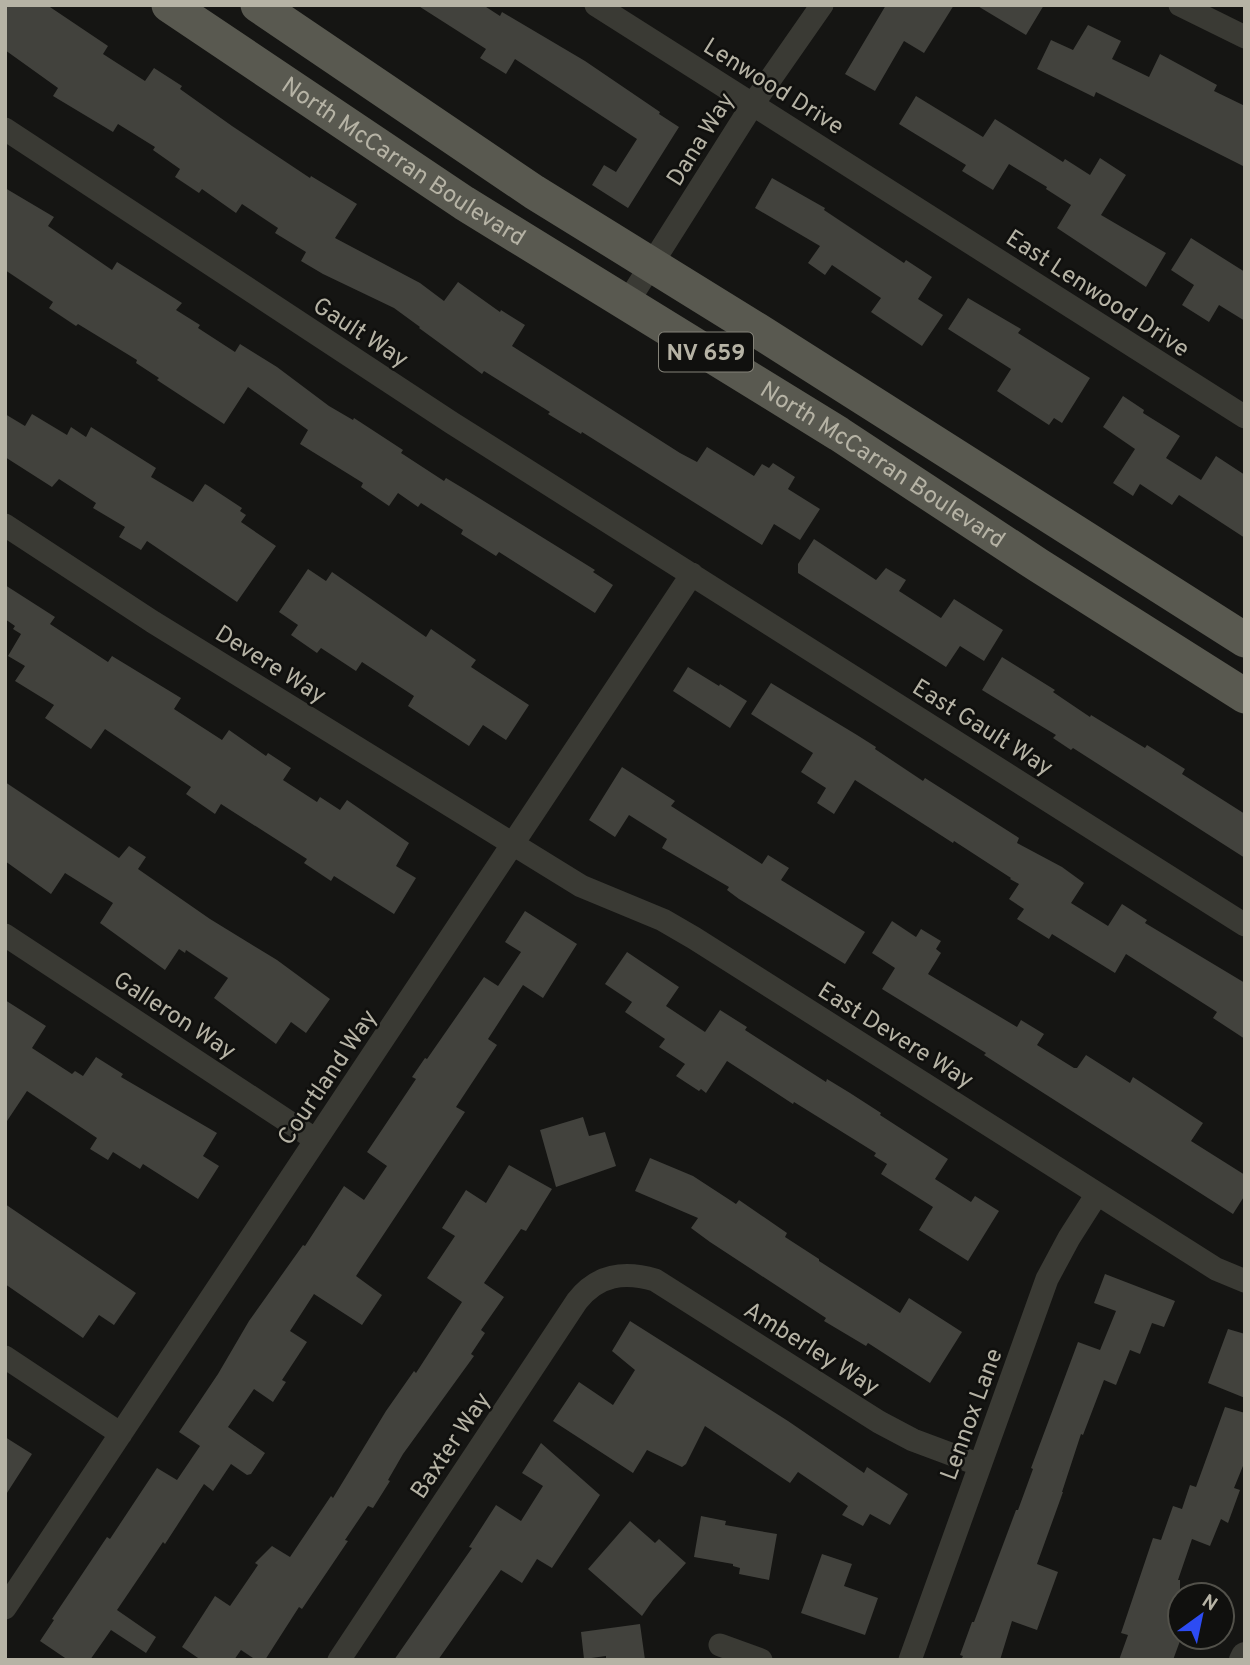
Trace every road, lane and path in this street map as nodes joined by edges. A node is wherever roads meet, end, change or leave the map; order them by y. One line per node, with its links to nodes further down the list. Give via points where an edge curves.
1 (169, 5): 11 (main road, North McCarran Boulevard / NV 659, via 464,203)
2 (258, 5): 10 (main road, North McCarran Boulevard / NV 659, via 534,192)
3 (596, 5): 7 (street, Lenwood Drive)
4 (822, 5): 7 (street, Dana Way)
5 (1180, 5): 6 (street)
6 (1245, 37)
7 (754, 104): 9 (street, Lenwood Drive); 10 (street, Dana Way)
8 (5, 129): 14 (street, Gault Way, via 452,423)
9 (924, 212): 12 (street, East Lenwood Drive)
10 (651, 265): 11 (street, Dana Way); 15 (main road, North McCarran Boulevard / NV 659)
11 (627, 303): 16 (main road, North McCarran Boulevard / NV 659)
12 (1245, 417)
13 (5, 525): 17 (street, Devere Way)
14 (692, 573): 17 (street, Courtland Way); 18 (street, East Gault Way)
15 (1245, 640)
16 (1245, 696)
17 (513, 844): 20 (street, Courtland Way); 21 (street, East Devere Way, via 581,886 694,938)
18 (1245, 925)
19 (5, 935): 20 (street, Galleron Way)
20 (317, 1140): 25 (street, Courtland Way)
21 (1097, 1194): 23 (street, East Devere Way, via 1216,1269); 26 (street, Lennox Lane, via 1047,1279)
22 (618, 1274): 26 (street, Amberley Way, via 655,1280 879,1422); 29 (street, Baxter Way, via 597,1282 577,1301)
23 (1245, 1282)
24 (5, 1357): 25 (street)
25 (121, 1434): 27 (street, Courtland Way)
26 (980, 1465): 31 (street, Lennox Lane)
27 (5, 1608)
28 (720, 1645): 30 (street)
29 (338, 1660)
30 (761, 1660)
31 (910, 1660)

